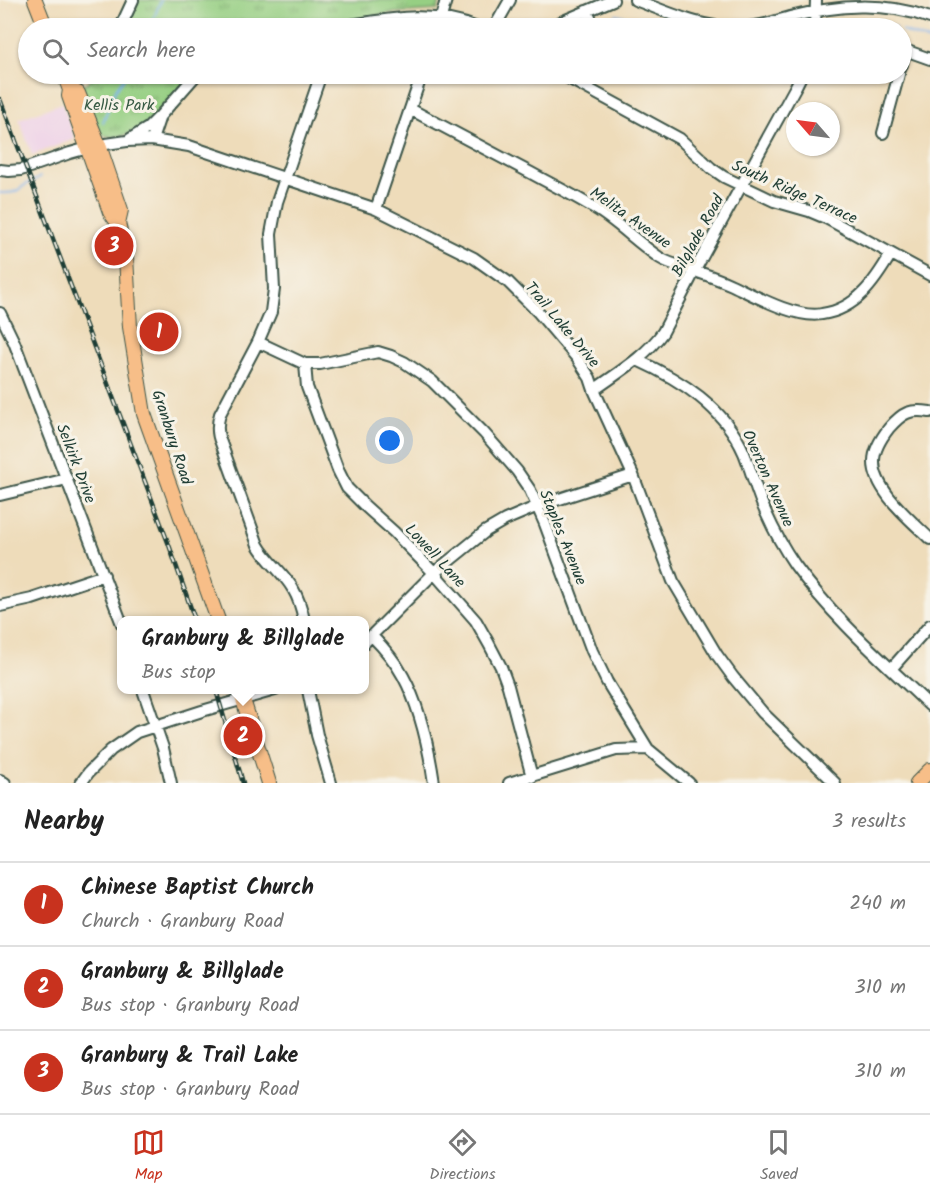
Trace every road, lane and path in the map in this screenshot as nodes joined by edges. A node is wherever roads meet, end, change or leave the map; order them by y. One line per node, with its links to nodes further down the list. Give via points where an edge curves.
1 (35, 0): 12 (main road)
2 (133, 0): 13 (street)
3 (446, 0): 16 (street)
4 (510, 0): 17 (street)
5 (613, 0): 9 (street)
6 (635, 0): 20 (street)
7 (816, 0): 10 (street)
8 (914, 0): 11 (street)
9 (586, 12): 18 (street); 19 (street)
10 (816, 12): 11 (street, via 867,6); 21 (street); 22 (street)
11 (914, 13): 23 (street)
12 (42, 18)
13 (125, 18)
14 (400, 18): 15 (street)
15 (427, 18)
16 (441, 18)
17 (500, 18)
18 (571, 18)
19 (590, 18)
20 (683, 18)
21 (789, 18)
22 (816, 18)
23 (930, 18)
24 (912, 53): 25 (street)
25 (930, 59)
26 (67, 84): 38 (main road, Granbury Road, via 69,96)
27 (186, 84): 34 (street)
28 (318, 84): 40 (street)
29 (419, 84): 33 (street)
30 (579, 84): 41 (street, South Ridge Terrace, via 675,136 711,168)
31 (797, 84): 41 (street, Bilglade Road)
32 (896, 84): 35 (street)
33 (410, 109): 42 (street); 44 (street, Melita Avenue, via 591,206 663,260)
34 (160, 116): 36 (street); 37 (street)
35 (884, 133)
36 (153, 140): 37 (street, Trail Lake Drive); 40 (street, Trail Lake Drive, via 189,146)
37 (127, 141): 38 (street, Trail Lake Drive)
38 (94, 147): 39 (street, Trail Lake Drive, via 21,170); 61 (main road, Granbury Road, via 126,257 130,327 144,414)
39 (0, 170)
40 (285, 178): 42 (street, Trail Lake Drive); 47 (street, via 271,234 273,304)
41 (741, 186): 43 (street, South Ridge Terrace, via 828,219); 44 (street, Bilglade Road)
42 (376, 209): 50 (street, Trail Lake Drive, via 474,258 508,282 577,358)
43 (891, 254): 44 (street, Melita Avenue, via 877,278 857,299 823,314 782,308); 45 (street, South Ridge Terrace)
44 (695, 270): 48 (street, Bilglade Road, via 663,332)
45 (930, 274)
46 (0, 314): 53 (street, Selkirk Drive, via 15,342)
47 (258, 342): 49 (street); 62 (street, via 220,414 218,434 258,545 294,590)
48 (637, 360): 50 (street, Bilglade Road); 66 (street, Overton Avenue, via 689,389 717,412 743,451 766,513 793,562 838,617)
49 (305, 364): 55 (street, Staples Avenue, via 378,352 404,362 432,381 484,432 517,471); 57 (street, Lowell Lane, via 307,387 347,488)
50 (594, 390): 52 (street, Trail Lake Drive)
51 (930, 412): 56 (street, via 913,410 900,418 880,442 873,462 886,494)
52 (633, 475): 55 (street); 84 (street, Trail Lake Drive, via 673,581 717,655 763,712)
53 (67, 479): 54 (street); 58 (street, Selkirk Drive)
54 (0, 495)
55 (538, 506): 57 (street, via 486,531); 72 (street, Staples Avenue, via 592,651)
56 (930, 539)
57 (434, 573): 64 (street); 74 (street, Lowell Lane, via 476,621 501,667)
58 (104, 575): 59 (street); 60 (street, Selkirk Drive)
59 (0, 606)
60 (119, 616)
61 (216, 616)
62 (303, 616)
63 (930, 625): 66 (street)
64 (369, 638)
65 (369, 640): 81 (street, via 387,651 404,677 431,760)
66 (891, 669): 70 (street, Overton Avenue)
67 (144, 694): 71 (street)
68 (241, 694): 71 (street); 79 (main road)
69 (309, 694): 80 (street)
70 (930, 706)
71 (155, 726): 77 (street, via 137,732 111,750); 78 (street)
72 (648, 750): 74 (street, via 616,750); 83 (street, Staples Avenue)
73 (930, 770): 85 (main road)
74 (532, 777): 82 (street)
75 (0, 780): 76 (street)
76 (5, 783)
77 (81, 783)
78 (171, 783)
79 (269, 783)
80 (331, 783)
81 (434, 783)
82 (509, 783)
83 (689, 783)
84 (835, 783)
85 (917, 783)

